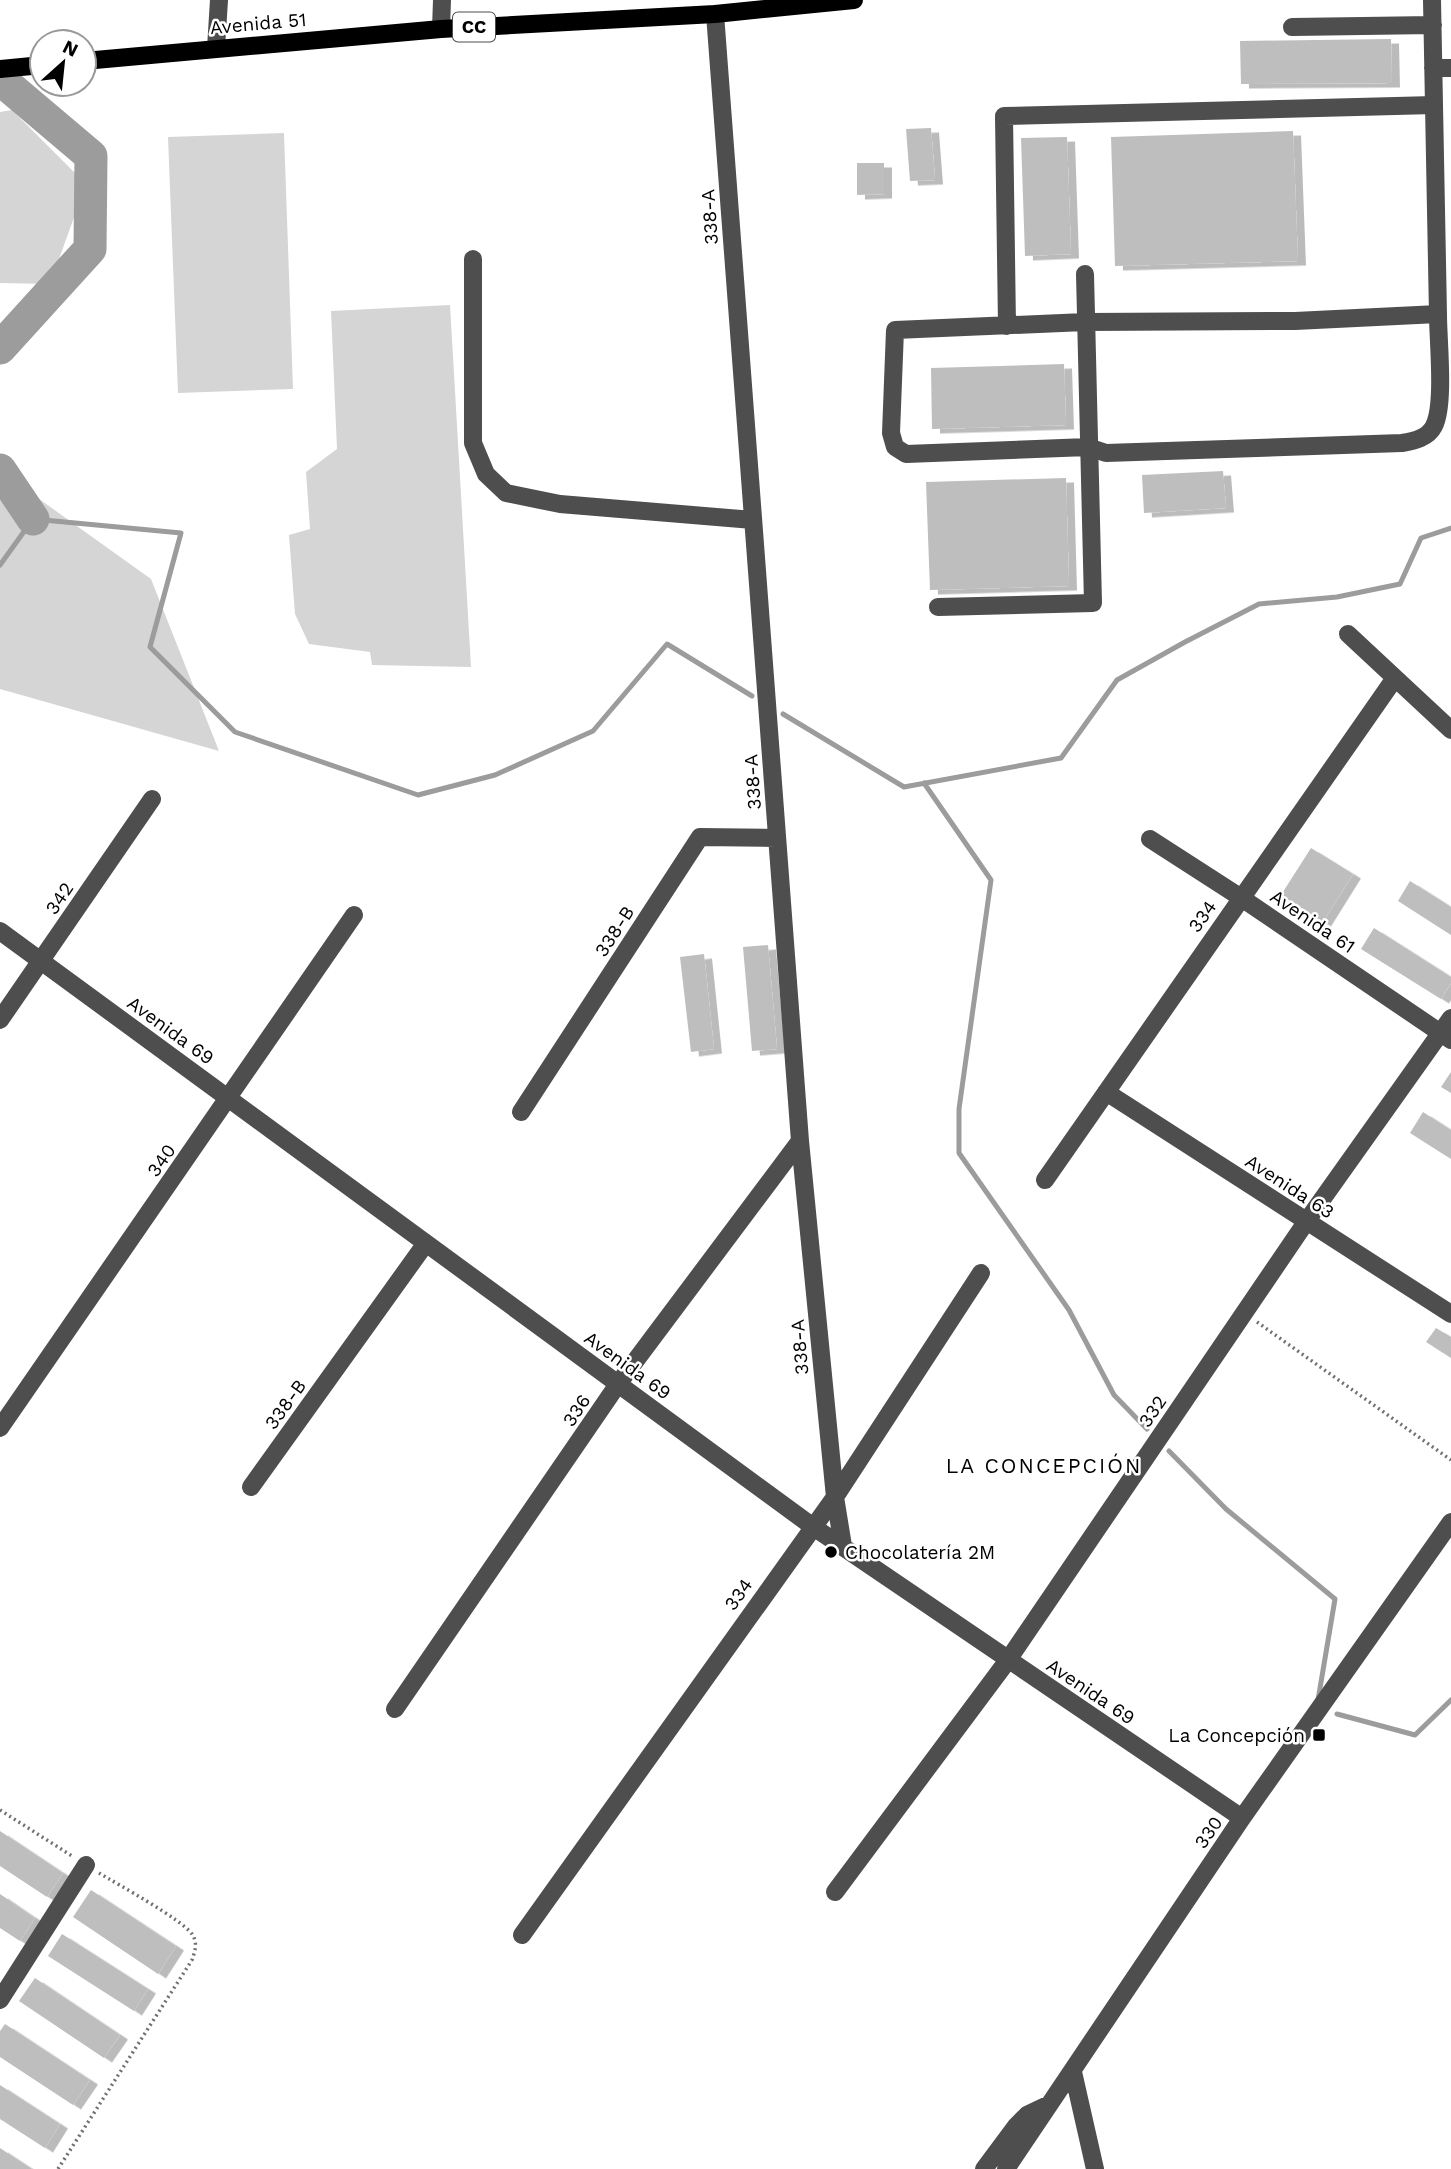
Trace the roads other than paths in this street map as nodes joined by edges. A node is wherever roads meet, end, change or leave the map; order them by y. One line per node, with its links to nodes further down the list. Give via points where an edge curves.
1 (219, 0): 9 (street)
2 (442, 0): 8 (street)
3 (854, 0): 5 (main road, Avenida 51 / CC)
4 (1432, 0): 6 (street)
5 (715, 14): 8 (main road, Avenida 51 / CC); 21 (street, 338-A)
6 (1433, 25): 7 (street); 12 (street)
7 (1292, 27)
8 (441, 29): 9 (main road, Avenida 51 / CC)
9 (215, 48): 10 (main road, Avenida 51 / CC)
10 (98, 59)
11 (28, 66): 13 (main road)
12 (1442, 68): 14 (street)
13 (0, 69)
14 (1434, 105): 17 (street); 19 (street, via 1004,116)
15 (472, 259): 21 (street, via 474,443 486,474 506,493 559,504)
16 (1085, 274): 18 (street)
17 (1438, 314): 18 (street, via 1295,321); 20 (street, via 1439,403 1434,427 1419,440 1106,453)
18 (1085, 322): 19 (street); 20 (street)
19 (1007, 326): 20 (street, via 895,330 891,433 895,447 906,454)
20 (1088, 447): 22 (street, via 1093,603)
21 (753, 520): 27 (street, 338-A)
22 (938, 607)
23 (1348, 634): 24 (street)
24 (1395, 678): 25 (street); 29 (street, 334)
25 (1451, 730)
26 (152, 799): 32 (street, 342)
27 (778, 838): 37 (street, 338-B, via 700,837); 38 (street, 338-A)
28 (1150, 839): 29 (street, Avenida 61)
29 (1240, 897): 34 (street, Avenida 61); 35 (street, 334)
30 (354, 915): 36 (street, 340)
31 (0, 931): 32 (street, Avenida 69)
32 (41, 961): 33 (street, 342); 36 (street, Avenida 69)
33 (0, 1020)
34 (1448, 1030): 40 (street, 332)
35 (1106, 1092): 39 (street, 334); 40 (street, Avenida 63)
36 (229, 1099): 41 (street, Avenida 69); 45 (street, 340)
37 (521, 1112)
38 (800, 1141): 44 (street, 336); 47 (street, 338-A)
39 (1045, 1180)
40 (1306, 1222): 43 (street, Avenida 63); 51 (street, 332)
41 (426, 1243): 44 (street, Avenida 69); 46 (street, 338-B)
42 (981, 1273): 47 (street, 334)
43 (1451, 1314)
44 (618, 1384): 49 (street, Avenida 69); 52 (street, 336)
45 (0, 1428)
46 (251, 1487)
47 (835, 1497): 49 (street, 334); 50 (street, 338-A)
48 (1451, 1522): 53 (street, 330)
49 (812, 1527): 50 (street, Avenida 69); 56 (street, 334)
50 (843, 1546): 51 (street, Avenida 69)
51 (1008, 1660): 53 (street, Avenida 69); 55 (street, 332)
52 (395, 1709)
53 (1242, 1818): 58 (street, 330)
54 (86, 1865): 57 (street)
55 (835, 1892)
56 (522, 1936)
57 (0, 2000)
58 (1073, 2073): 59 (street, 330); 62 (street)
59 (1051, 2103): 60 (street, via 1027,2115); 61 (street, 330)
60 (984, 2169)
61 (1006, 2169)
62 (1096, 2169)

